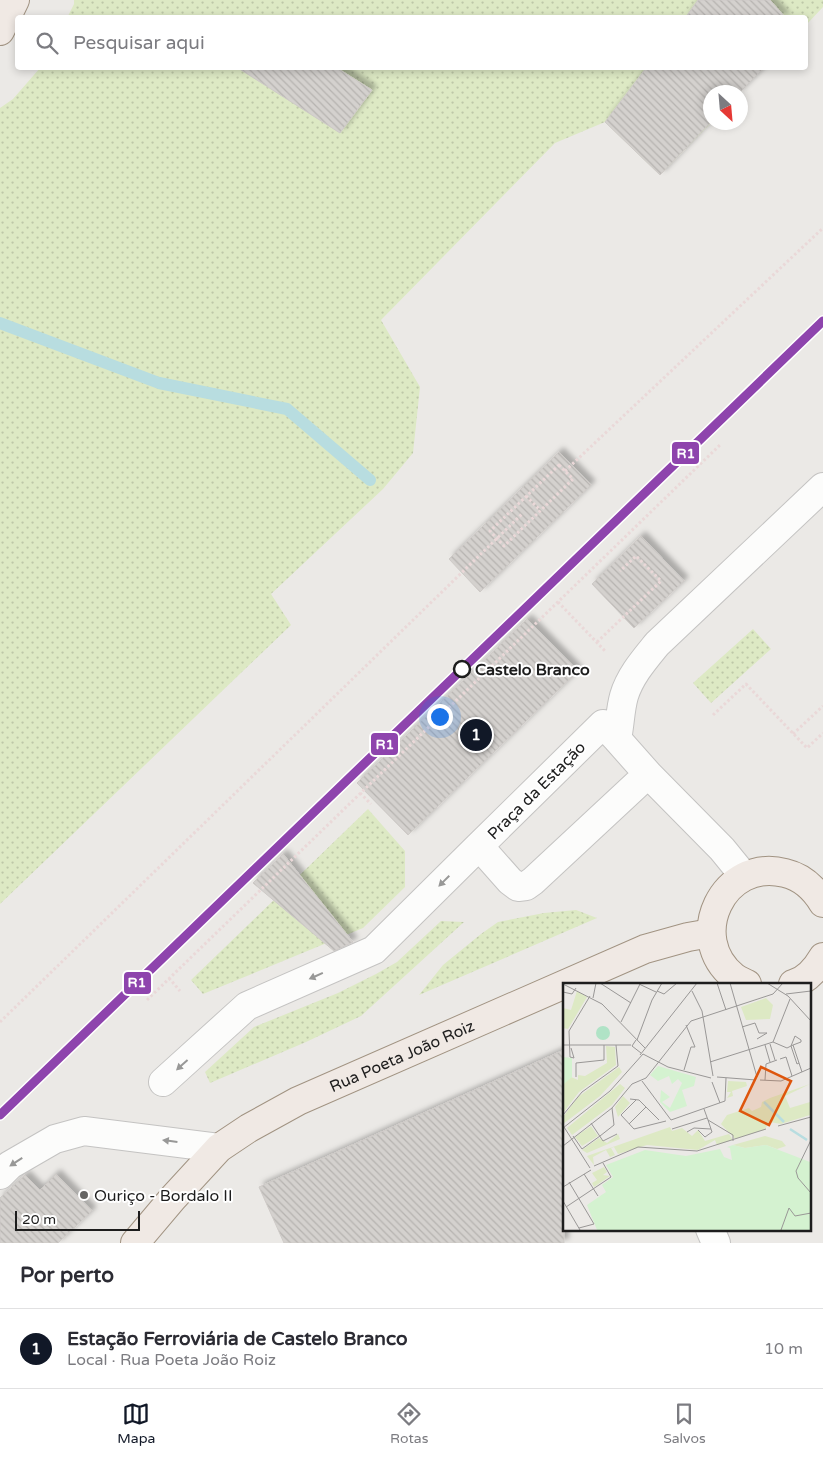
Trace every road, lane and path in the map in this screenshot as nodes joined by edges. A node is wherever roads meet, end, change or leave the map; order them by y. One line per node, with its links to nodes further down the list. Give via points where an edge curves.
1 (15, 0): 2 (main road)
2 (0, 31)
3 (823, 228): 5 (path)
4 (720, 444): 12 (path)
5 (565, 471): 7 (path, via 559,465); 8 (path, via 573,479)
6 (823, 487): 19 (street, via 657,644 638,667 624,696)
7 (526, 496): 8 (path); 10 (path, via 490,532)
8 (540, 510): 10 (path, via 504,546)
9 (523, 513): 10 (path)
10 (496, 538): 35 (path)
11 (620, 570): 13 (path, via 636,556 661,581)
12 (558, 602): 13 (path); 21 (path)
13 (596, 642): 14 (path)
14 (610, 656)
15 (823, 706): 18 (path)
16 (712, 716): 18 (path, via 746,684)
17 (823, 732): 18 (path, via 807,748)
18 (793, 734)
19 (617, 739): 20 (street, Praça da Estação); 23 (street, Praça da Estação, via 603,724)
20 (648, 774): 23 (street, Praça da Estação, via 526,886 518,887 510,881); 25 (street, Praça da Estação)
21 (360, 793): 22 (path); 29 (path)
22 (371, 804)
23 (479, 846): 36 (street, one-way to 36, via 374,950 247,1006)
24 (813, 874): 25 (main road, via 763,871); 26 (main road)
25 (744, 876): 27 (main road, via 726,891 718,904 712,918)
26 (823, 903)
27 (712, 933): 28 (main road, Rua Poeta João Roiz, via 645,949); 31 (main road, via 715,949 723,964 734,977)
28 (601, 977): 30 (main road, Rua Poeta João Roiz)
29 (169, 978): 32 (path); 34 (path)
30 (586, 983)
31 (746, 983)
32 (180, 991)
33 (563, 993): 37 (main road, Rua Poeta João Roiz, via 298,1101)
34 (147, 1000)
35 (0, 1022)
36 (163, 1082)
37 (219, 1148): 38 (street, one-way to 38, via 84,1131 55,1139 10,1165); 40 (main road, Rua Poeta João Roiz)
38 (0, 1175)
39 (710, 1230): 41 (street)
40 (135, 1243)
41 (716, 1243)

